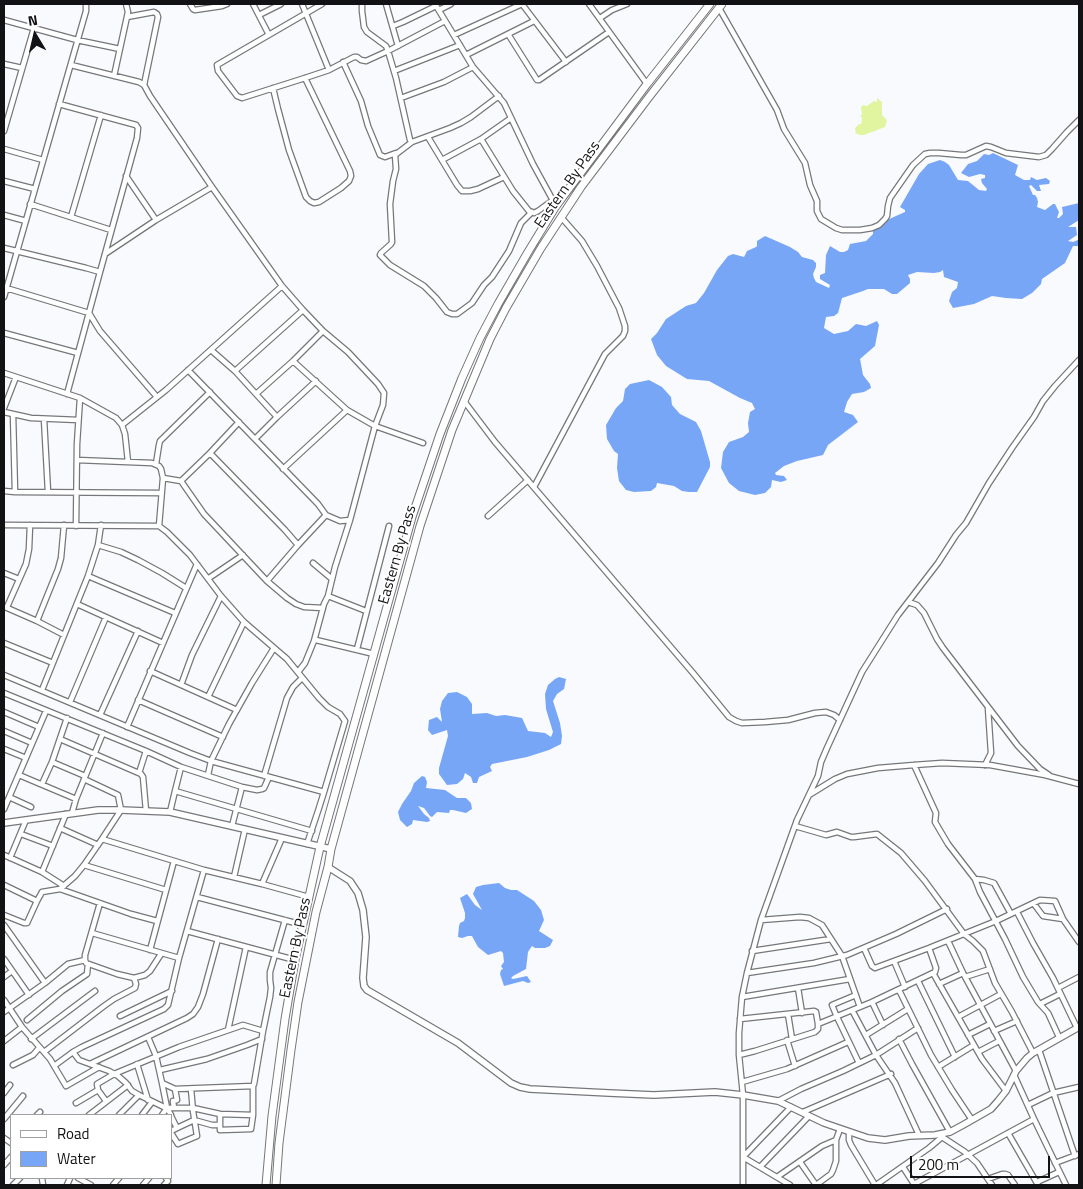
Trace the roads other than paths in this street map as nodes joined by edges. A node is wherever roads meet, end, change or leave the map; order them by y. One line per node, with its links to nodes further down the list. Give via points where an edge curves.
1 (86, 4): 31 (street)
2 (126, 4): 20 (street)
3 (190, 4): 4 (street, via 195,10)
4 (227, 4)
5 (253, 4): 19 (street)
6 (281, 4): 19 (street)
7 (302, 4): 18 (street)
8 (322, 4): 18 (street)
9 (362, 4): 35 (street, via 364,27)
10 (386, 4): 25 (street)
11 (451, 4): 16 (street)
12 (522, 4): 24 (street); 30 (street)
13 (589, 4): 21 (street)
14 (627, 4): 21 (street)
15 (710, 4): 47 (main road, Eastern By Pass)
16 (437, 6): 23 (street); 25 (street)
17 (721, 6): 55 (street, via 805,163 821,219 842,230 879,225 887,216 890,198 913,165 925,154 961,156 986,146 1006,153 1039,157 1046,155); 74 (main road, Eastern By Pass, via 648,97)
18 (306, 13): 28 (street); 43 (street)
19 (259, 15): 28 (street)
20 (127, 17): 34 (street); 48 (street, via 154,12 158,17)
21 (600, 18): 27 (street)
22 (4, 20): 26 (street)
23 (445, 21): 30 (street); 33 (street)
24 (534, 21): 29 (street); 38 (street)
25 (392, 26): 33 (street)
26 (34, 28): 31 (street); 42 (street)
27 (609, 32): 38 (street); 47 (street)
28 (269, 34): 49 (street, via 220,63 217,68 240,98)
29 (508, 34): 36 (street); 38 (street, via 538,80)
30 (454, 35): 32 (street)
31 (78, 40): 34 (street); 40 (street)
32 (460, 45): 36 (street); 44 (street)
33 (398, 46): 35 (street)
34 (120, 49): 45 (street)
35 (388, 51): 37 (street, via 366,61 354,57); 44 (street)
36 (466, 55): 41 (street)
37 (343, 62): 43 (street); 61 (street, via 362,101 380,155 386,157)
38 (566, 62)
39 (4, 64): 42 (street)
40 (71, 65): 45 (street); 52 (street)
41 (473, 67): 50 (street); 51 (street)
42 (22, 68): 56 (street)
43 (329, 70): 46 (street)
44 (394, 71): 51 (street)
45 (114, 76): 48 (street)
46 (305, 78): 49 (street); 49 (street, via 351,176 341,188 319,202 314,203 306,197 289,150)
47 (647, 84): 69 (main road, Eastern By Pass)
48 (144, 85): 67 (street)
49 (273, 88)
50 (499, 96): 54 (street); 57 (street, via 461,123)
51 (401, 98): 59 (street)
52 (59, 104): 53 (street); 62 (street)
53 (101, 115): 64 (street, via 136,124 138,128); 73 (street)
54 (511, 118): 58 (street); 69 (street)
55 (1079, 120)
56 (4, 131)
57 (428, 137): 59 (street); 63 (street)
58 (481, 139): 63 (street); 65 (street)
59 (412, 142): 61 (street)
60 (4, 149): 62 (street)
61 (396, 153): 71 (street, via 390,204 392,244 380,255 424,286 452,314 461,312 478,296 509,251 520,223)
62 (43, 160): 68 (street)
63 (442, 160): 65 (street, via 462,190 478,189)
64 (126, 176): 75 (street); 77 (street)
65 (504, 177): 71 (street)
66 (4, 181): 68 (street)
67 (212, 187): 75 (street); 83 (street)
68 (35, 189): 70 (street)
69 (555, 203): 71 (street); 170 (main road, Eastern By Pass, via 498,304 462,378 412,517)
70 (30, 204): 73 (street); 76 (street)
71 (532, 212)
72 (4, 215): 76 (street)
73 (71, 217): 77 (street)
74 (561, 217): 104 (main road, Eastern By Pass, via 506,308); 124 (street, via 582,241 597,266 619,308 625,331 605,354)
75 (156, 220): 80 (street)
76 (26, 221): 79 (street)
77 (111, 230): 80 (street)
78 (4, 248): 79 (street)
79 (17, 252): 81 (street); 82 (street)
80 (105, 254): 81 (street)
81 (100, 272): 87 (street)
82 (6, 279): 84 (street)
83 (282, 286): 86 (street); 90 (street)
84 (6, 288): 85 (street); 87 (street)
85 (4, 297)
86 (303, 310): 88 (street); 95 (street)
87 (89, 313): 91 (street); 102 (street, via 100,331)
88 (323, 331): 93 (street); 113 (street, via 348,352 384,394 384,404)
89 (4, 333): 91 (street)
90 (211, 350): 94 (street); 95 (street)
91 (78, 353): 100 (street)
92 (1079, 360): 154 (street, via 1043,402 966,523)
93 (293, 361): 98 (street); 101 (street)
94 (188, 370): 99 (street); 102 (street)
95 (235, 371): 101 (street)
96 (4, 373): 97 (street)
97 (16, 377): 100 (street); 105 (street)
98 (316, 381): 106 (street); 108 (street)
99 (210, 392): 111 (street); 119 (street, via 160,441)
100 (67, 394): 103 (street)
101 (256, 394): 108 (street)
102 (157, 397): 112 (street)
103 (80, 398): 110 (street); 112 (street, via 102,409)
104 (464, 401): 122 (street); 240 (main road, Eastern By Pass, via 420,526)
105 (4, 410): 107 (street)
106 (347, 410): 113 (street); 120 (street)
107 (13, 414): 109 (street); 126 (street)
108 (277, 417): 114 (street)
109 (44, 419): 110 (street); 127 (street)
110 (78, 420): 117 (street)
111 (240, 422): 114 (street); 116 (street)
112 (122, 425): 118 (street)
113 (375, 426): 115 (street); 132 (street)
114 (255, 439): 120 (street)
115 (423, 443)
116 (210, 453): 123 (street); 141 (street)
117 (77, 460): 118 (street); 128 (street)
118 (128, 462): 119 (street)
119 (156, 464): 121 (street, via 161,469)
120 (283, 469): 130 (street)
121 (162, 478): 123 (street); 129 (street)
122 (528, 480): 124 (street); 131 (street)
123 (181, 481): 142 (street, via 204,514)
124 (534, 487): 188 (street, via 729,717 742,723 765,722 826,712)
125 (4, 491): 126 (street)
126 (15, 492): 127 (street)
127 (48, 492): 128 (street)
128 (77, 492): 129 (street); 137 (street)
129 (161, 493): 138 (street)
130 (326, 515): 132 (street, via 340,521); 141 (street)
131 (488, 516)
132 (350, 520): 149 (street)
133 (4, 525): 134 (street)
134 (30, 525): 135 (street); 148 (street, via 30,549)
135 (64, 525): 137 (street); 161 (street, via 58,569)
136 (101, 525): 137 (street); 138 (street); 140 (street)
137 (76, 526)
138 (159, 526): 144 (street)
139 (389, 526): 158 (street)
140 (98, 545): 146 (street); 151 (street, via 138,560)
141 (298, 545): 150 (street)
142 (243, 555): 147 (street); 150 (street)
143 (313, 562): 149 (street)
144 (197, 564): 147 (street); 151 (street)
145 (4, 573): 148 (street)
146 (88, 576): 155 (street); 159 (street)
147 (209, 578): 152 (street)
148 (19, 579): 156 (street)
149 (332, 579): 153 (street)
150 (267, 581): 157 (street, via 296,604)
151 (186, 588): 159 (street)
152 (222, 596): 162 (street); 176 (street, via 192,655)
153 (328, 596): 157 (street); 158 (street)
154 (908, 602): 182 (street, via 917,605 924,613 943,648); 188 (street, via 862,672)
155 (77, 604): 160 (street); 164 (street)
156 (5, 607): 161 (street)
157 (323, 608): 165 (street)
158 (366, 611): 169 (street)
159 (175, 613): 167 (street)
160 (106, 617): 163 (street); 181 (street)
161 (37, 621): 164 (street)
162 (244, 622): 168 (street); 179 (street)
163 (138, 631): 167 (street); 186 (street)
164 (64, 635): 171 (street)
165 (314, 641): 169 (street); 173 (street)
166 (4, 643): 171 (street)
167 (163, 643): 172 (street)
168 (274, 648): 173 (street); 183 (street)
169 (356, 649): 170 (street)
170 (374, 654): 239 (main road, Eastern By Pass)
171 (53, 663): 177 (street)
172 (150, 671): 176 (street); 180 (street)
173 (298, 672): 175 (street)
174 (4, 675): 177 (street)
175 (302, 678): 209 (street, via 287,698); 215 (street, via 345,721)
176 (181, 685): 179 (street)
177 (42, 690): 181 (street)
178 (4, 693): 184 (street)
179 (208, 697): 183 (street)
180 (138, 700): 190 (street); 193 (street)
181 (70, 702): 186 (street)
182 (988, 706): 203 (street, via 991,753); 208 (street, via 1018,746)
183 (237, 710): 193 (street)
184 (46, 711): 187 (street); 189 (street)
185 (4, 712): 189 (street)
186 (100, 715): 190 (street)
187 (67, 718): 192 (street); 194 (street)
188 (840, 720): 216 (street)
189 (39, 727): 195 (street)
190 (127, 727): 200 (street)
191 (4, 731): 195 (street)
192 (103, 734): 197 (street); 198 (street)
193 (223, 737): 200 (street)
194 (60, 739): 198 (street); 201 (street)
195 (32, 743): 199 (street)
196 (4, 749): 199 (street)
197 (146, 751): 204 (street); 205 (street)
198 (94, 754): 205 (street); 210 (street)
199 (26, 758): 206 (street)
200 (211, 760): 207 (street); 209 (street)
201 (52, 762): 210 (street); 211 (street)
202 (914, 764): 203 (street); 216 (street, via 847,774); 249 (street, via 936,812 935,822)
203 (985, 765): 208 (street)
204 (181, 767): 207 (street); 214 (street)
205 (139, 772): 223 (street, via 143,777)
206 (19, 774): 211 (street); 217 (street)
207 (208, 775): 213 (street)
208 (1051, 776): 212 (street)
209 (267, 777): 213 (street, via 262,789); 215 (street)
210 (85, 778): 218 (street); 221 (street, via 118,795)
211 (42, 784): 218 (street)
212 (1079, 784)
213 (242, 787): 222 (street)
214 (174, 792): 222 (street); 224 (street)
215 (324, 792): 232 (street)
216 (808, 796): 229 (street)
217 (9, 797): 219 (street); 220 (street)
218 (76, 799): 225 (street)
219 (31, 807)
220 (4, 809)
221 (121, 810): 223 (street); 225 (street); 235 (street)
222 (236, 810): 228 (street); 232 (street)
223 (146, 811): 224 (street)
224 (170, 812): 228 (street)
225 (69, 814): 226 (street); 230 (street)
226 (26, 820): 227 (street); 233 (street)
227 (4, 824)
228 (232, 826): 231 (street)
229 (795, 826): 259 (street, via 826,835 837,832 851,837 880,835 911,864); 265 (street)
230 (60, 828): 237 (street); 238 (street)
231 (245, 829): 234 (street); 248 (street)
232 (312, 831): 236 (street)
233 (21, 834): 238 (street); 242 (street)
234 (282, 838): 236 (street); 250 (street)
235 (102, 839): 237 (street); 243 (street)
236 (307, 844): 239 (street)
237 (98, 845): 244 (street)
238 (53, 846): 247 (street)
239 (320, 846): 240 (street); 255 (main road, Eastern By Pass)
240 (331, 849): 245 (main road, Eastern By Pass)
241 (4, 855): 242 (street)
242 (10, 858): 247 (street)
243 (174, 861): 246 (street); 253 (street)
244 (84, 864): 252 (street); 253 (street)
245 (328, 867): 385 (street, via 350,881 358,893 366,937 363,978 367,990 458,1043 509,1081 530,1089 654,1095 715,1092); 438 (main road, Eastern By Pass, via 298,1002)
246 (204, 870): 248 (street); 254 (street)
247 (42, 872): 252 (street)
248 (234, 877): 250 (street)
249 (975, 879): 261 (street, via 994,883); 267 (street)
250 (262, 884): 255 (street)
251 (4, 885): 256 (street)
252 (62, 887): 256 (street, via 43,892); 257 (street)
253 (166, 890): 266 (street)
254 (197, 897): 264 (street); 270 (street)
255 (309, 897): 269 (main road, Eastern By Pass)
256 (37, 901): 262 (street, via 28,923)
257 (100, 903): 266 (street); 271 (street)
258 (1034, 904): 260 (street); 263 (street, via 1043,916); 263 (street, via 1040,900 1055,901)
259 (948, 909): 272 (street); 278 (street)
260 (1017, 912): 261 (street); 304 (street)
261 (1011, 914): 267 (street)
262 (4, 915)
263 (1063, 919): 276 (street)
264 (284, 920): 269 (street); 283 (street)
265 (761, 920): 274 (street, via 809,918 822,926); 281 (street)
266 (157, 921): 280 (street)
267 (996, 921): 272 (street); 315 (street)
268 (4, 925): 300 (street)
269 (303, 925): 287 (main road, Eastern By Pass)
270 (188, 931): 273 (street); 286 (street)
271 (92, 933): 280 (street); 289 (street)
272 (964, 934): 275 (street); 290 (street, via 983,952)
273 (218, 939): 277 (street); 341 (street, via 203,994 193,1014)
274 (831, 939): 281 (street); 284 (street)
275 (948, 941): 279 (street); 294 (street)
276 (1079, 942)
277 (246, 947): 283 (street); 336 (street)
278 (864, 948): 284 (street); 288 (street, via 874,968)
279 (929, 948): 288 (street); 293 (street, via 936,968)
280 (150, 950): 282 (street)
281 (752, 951): 292 (street)
282 (161, 954): 286 (street); 297 (street, via 150,972)
283 (275, 954): 287 (street); 337 (street)
284 (842, 956): 292 (street); 298 (street)
285 (4, 958): 291 (street)
286 (179, 958): 305 (street)
287 (295, 960): 437 (main road, Eastern By Pass)
288 (894, 961): 302 (street)
289 (86, 962): 297 (street); 300 (street, via 68,964); 328 (street, via 87,974)
290 (990, 968): 294 (street); 308 (street)
291 (12, 971): 295 (street); 310 (street)
292 (747, 972): 312 (street)
293 (933, 973): 299 (street); 301 (street)
294 (964, 975): 301 (street); 316 (street)
295 (4, 977)
296 (1079, 977): 304 (street)
297 (134, 978): 353 (street, via 136,988 104,1006)
298 (850, 979): 303 (street); 311 (street)
299 (918, 981): 302 (street); 359 (street)
300 (45, 983): 310 (street)
301 (939, 984): 326 (street)
302 (905, 987): 306 (street)
303 (798, 988): 312 (street); 322 (street)
304 (1058, 988): 309 (street)
305 (172, 990): 324 (street); 354 (street, via 164,1009)
306 (899, 990): 314 (street); 319 (street)
307 (95, 991): 343 (street)
308 (1001, 994): 316 (street); 329 (street)
309 (1060, 994): 315 (street); 334 (street)
310 (29, 995): 318 (street)
311 (856, 995): 317 (street); 325 (street, via 832,1005)
312 (742, 997): 327 (street)
313 (4, 1000): 318 (street)
314 (872, 1002): 317 (street); 332 (street)
315 (1040, 1004): 342 (street)
316 (980, 1005): 326 (street); 331 (street)
317 (860, 1007): 320 (street)
318 (9, 1008): 321 (street); 333 (street)
319 (908, 1009): 332 (street); 335 (street)
320 (852, 1010): 325 (street); 339 (street)
321 (4, 1012)
322 (802, 1012): 323 (street); 330 (street, via 815,1011)
323 (788, 1014): 327 (street); 346 (street)
324 (120, 1016)
325 (837, 1016): 330 (street); 349 (street)
326 (958, 1017): 340 (street)
327 (740, 1019): 356 (street)
328 (27, 1020)
329 (1017, 1021): 338 (street); 352 (street)
330 (818, 1024): 346 (street, via 815,1032)
331 (990, 1024): 338 (street); 340 (street)
332 (883, 1025): 339 (street)
333 (22, 1027): 343 (street); 347 (street)
334 (1078, 1027): 342 (street)
335 (918, 1028): 345 (street); 367 (street)
336 (228, 1030): 337 (street, via 243,1025); 358 (street)
337 (263, 1031): 344 (street)
338 (994, 1031): 348 (street)
339 (866, 1035): 357 (street)
340 (968, 1035): 350 (street)
341 (148, 1037): 358 (street); 360 (street)
342 (1060, 1037): 352 (street)
343 (32, 1039): 351 (street)
344 (262, 1039): 368 (street, via 207,1059); 376 (street)
345 (900, 1039): 357 (street); 415 (street)
346 (789, 1040): 356 (street); 365 (street)
347 (4, 1041)
348 (999, 1041): 355 (street); 369 (street)
349 (848, 1042): 362 (street); 365 (street)
350 (974, 1045): 355 (street); 359 (street)
351 (39, 1048): 353 (street); 363 (street, via 33,1055)
352 (1036, 1051): 369 (street); 383 (street)
353 (44, 1052): 364 (street)
354 (73, 1052): 360 (street, via 79,1060); 364 (street)
355 (978, 1052): 381 (street)
356 (739, 1055): 372 (street)
357 (876, 1055): 362 (street); 371 (street)
358 (156, 1056): 361 (street); 368 (street)
359 (955, 1057): 367 (street)
360 (90, 1064): 366 (street)
361 (137, 1064): 370 (street); 387 (street)
362 (859, 1064): 388 (street)
363 (12, 1065)
364 (54, 1066): 366 (street, via 66,1086)
365 (795, 1066): 372 (street)
366 (99, 1067): 370 (street)
367 (938, 1067): 408 (street)
368 (160, 1070): 373 (street)
369 (1015, 1073): 381 (street); 391 (street)
370 (114, 1074): 375 (street); 380 (street, via 96,1084)
371 (890, 1074): 396 (street); 418 (street)
372 (742, 1082): 385 (street)
373 (162, 1083): 378 (street); 393 (street)
374 (10, 1085): 382 (street)
375 (128, 1085): 384 (street); 389 (street)
376 (253, 1086): 379 (street); 403 (street)
377 (1079, 1087): 383 (street)
378 (175, 1089): 379 (street); 394 (street, via 177,1100)
379 (191, 1089): 395 (street)
380 (98, 1090): 389 (street); 390 (street)
381 (1006, 1090): 408 (street, via 991,1109)
382 (4, 1093)
383 (1053, 1093): 391 (street); 422 (street)
384 (139, 1095): 387 (street); 398 (street)
385 (743, 1095): 388 (street); 423 (street)
386 (23, 1096): 406 (street)
387 (150, 1101): 393 (street); 399 (street)
388 (778, 1101): 392 (street)
389 (106, 1102): 397 (street)
390 (76, 1103)
391 (1028, 1104): 409 (street)
392 (791, 1107): 396 (street); 423 (street)
393 (167, 1108): 394 (street); 400 (street); 401 (street)
394 (174, 1108): 395 (street)
395 (193, 1108): 402 (street); 407 (street)
396 (803, 1112): 404 (street)
397 (90, 1114)
398 (120, 1114)
399 (143, 1114)
400 (163, 1114)
401 (170, 1114)
402 (220, 1114): 403 (street); 410 (street)
403 (253, 1115): 410 (street, via 251,1129 220,1130)
404 (809, 1116): 412 (street); 427 (street)
405 (172, 1118): 411 (street)
406 (4, 1119)
407 (194, 1120): 410 (street); 411 (street); 417 (street, via 197,1136 178,1144)
408 (972, 1120): 415 (street)
409 (1034, 1120): 416 (street); 425 (street)
410 (220, 1125)
411 (177, 1128): 413 (street)
412 (840, 1129): 414 (street); 420 (street)
413 (172, 1131)
414 (849, 1132): 418 (street, via 885,1140); 442 (street, via 850,1142)
415 (950, 1132): 419 (street)
416 (1008, 1133): 421 (street); 435 (street)
417 (172, 1134)
418 (919, 1135): 419 (street)
419 (942, 1136): 421 (street); 426 (street)
420 (836, 1140): 424 (street); 433 (street, via 833,1170)
421 (968, 1154): 430 (street); 434 (street)
422 (1077, 1155): 425 (street)
423 (744, 1157): 427 (street); 439 (street)
424 (800, 1162): 429 (street); 433 (street)
425 (1054, 1163): 428 (street)
426 (903, 1166): 434 (street); 442 (street)
427 (760, 1167): 429 (street)
428 (1059, 1172): 435 (street); 445 (street)
429 (777, 1177): 432 (street)
430 (988, 1179): 443 (street); 444 (street, via 1005,1174)
431 (86, 1180): 436 (street)
432 (784, 1181): 440 (street); 441 (street)
433 (819, 1184)
434 (914, 1184)
435 (1037, 1184)
436 (91, 1185)
437 (266, 1185)
438 (276, 1185)
439 (743, 1185)
440 (779, 1185)
441 (790, 1185)
442 (876, 1185)
443 (992, 1185)
444 (1015, 1185)
445 (1066, 1185)

